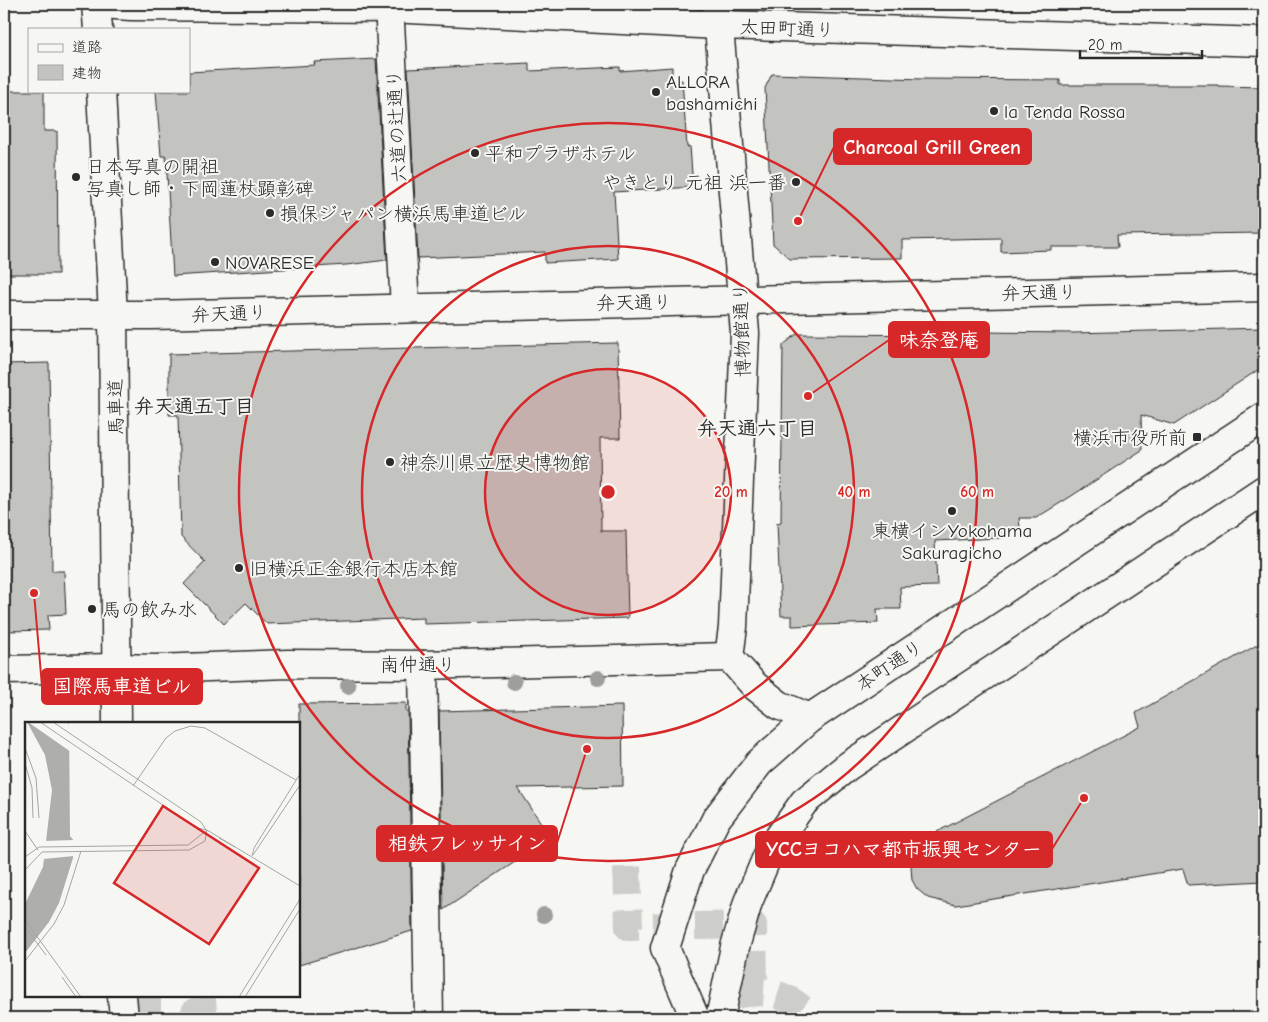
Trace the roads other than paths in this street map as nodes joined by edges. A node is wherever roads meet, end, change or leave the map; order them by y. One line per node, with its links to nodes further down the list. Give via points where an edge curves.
1 (96, 4): 5 (main road)
2 (100, 4): 3 (main road, 太田町通り)
3 (390, 6): 4 (main road, 太田町通り); 10 (main road, 六道の辻通り)
4 (718, 15): 6 (main road, 太田町通り); 9 (main road, 博物館通り)
5 (98, 28)
6 (1264, 42)
7 (101, 92): 11 (main road, 馬車道)
8 (1264, 287): 9 (main road, 弁天通り)
9 (742, 300): 10 (main road, 弁天通り); 15 (main road, 博物館通り, via 745,333)
10 (405, 308): 11 (main road, 弁天通り)
11 (113, 314): 12 (main road, 弁天通り); 17 (main road, 馬車道)
12 (4, 315)
13 (1264, 417): 19 (main road, 本町通り)
14 (1264, 490): 25 (main road, via 848,766 804,802 770,850 748,902)
15 (729, 657): 16 (main road, 南仲通り); 19 (main road, via 755,686 780,705)
16 (423, 665): 17 (main road, 南仲通り); 23 (main road)
17 (117, 668): 18 (main road, 南仲通り); 20 (main road, 馬車道)
18 (4, 670)
19 (810, 718): 24 (main road, 本町通り, via 759,762 716,819 690,870 665,948)
20 (118, 722)
21 (122, 997): 22 (main road)
22 (124, 1018)
23 (429, 1018)
24 (695, 1018)
25 (720, 1018)

